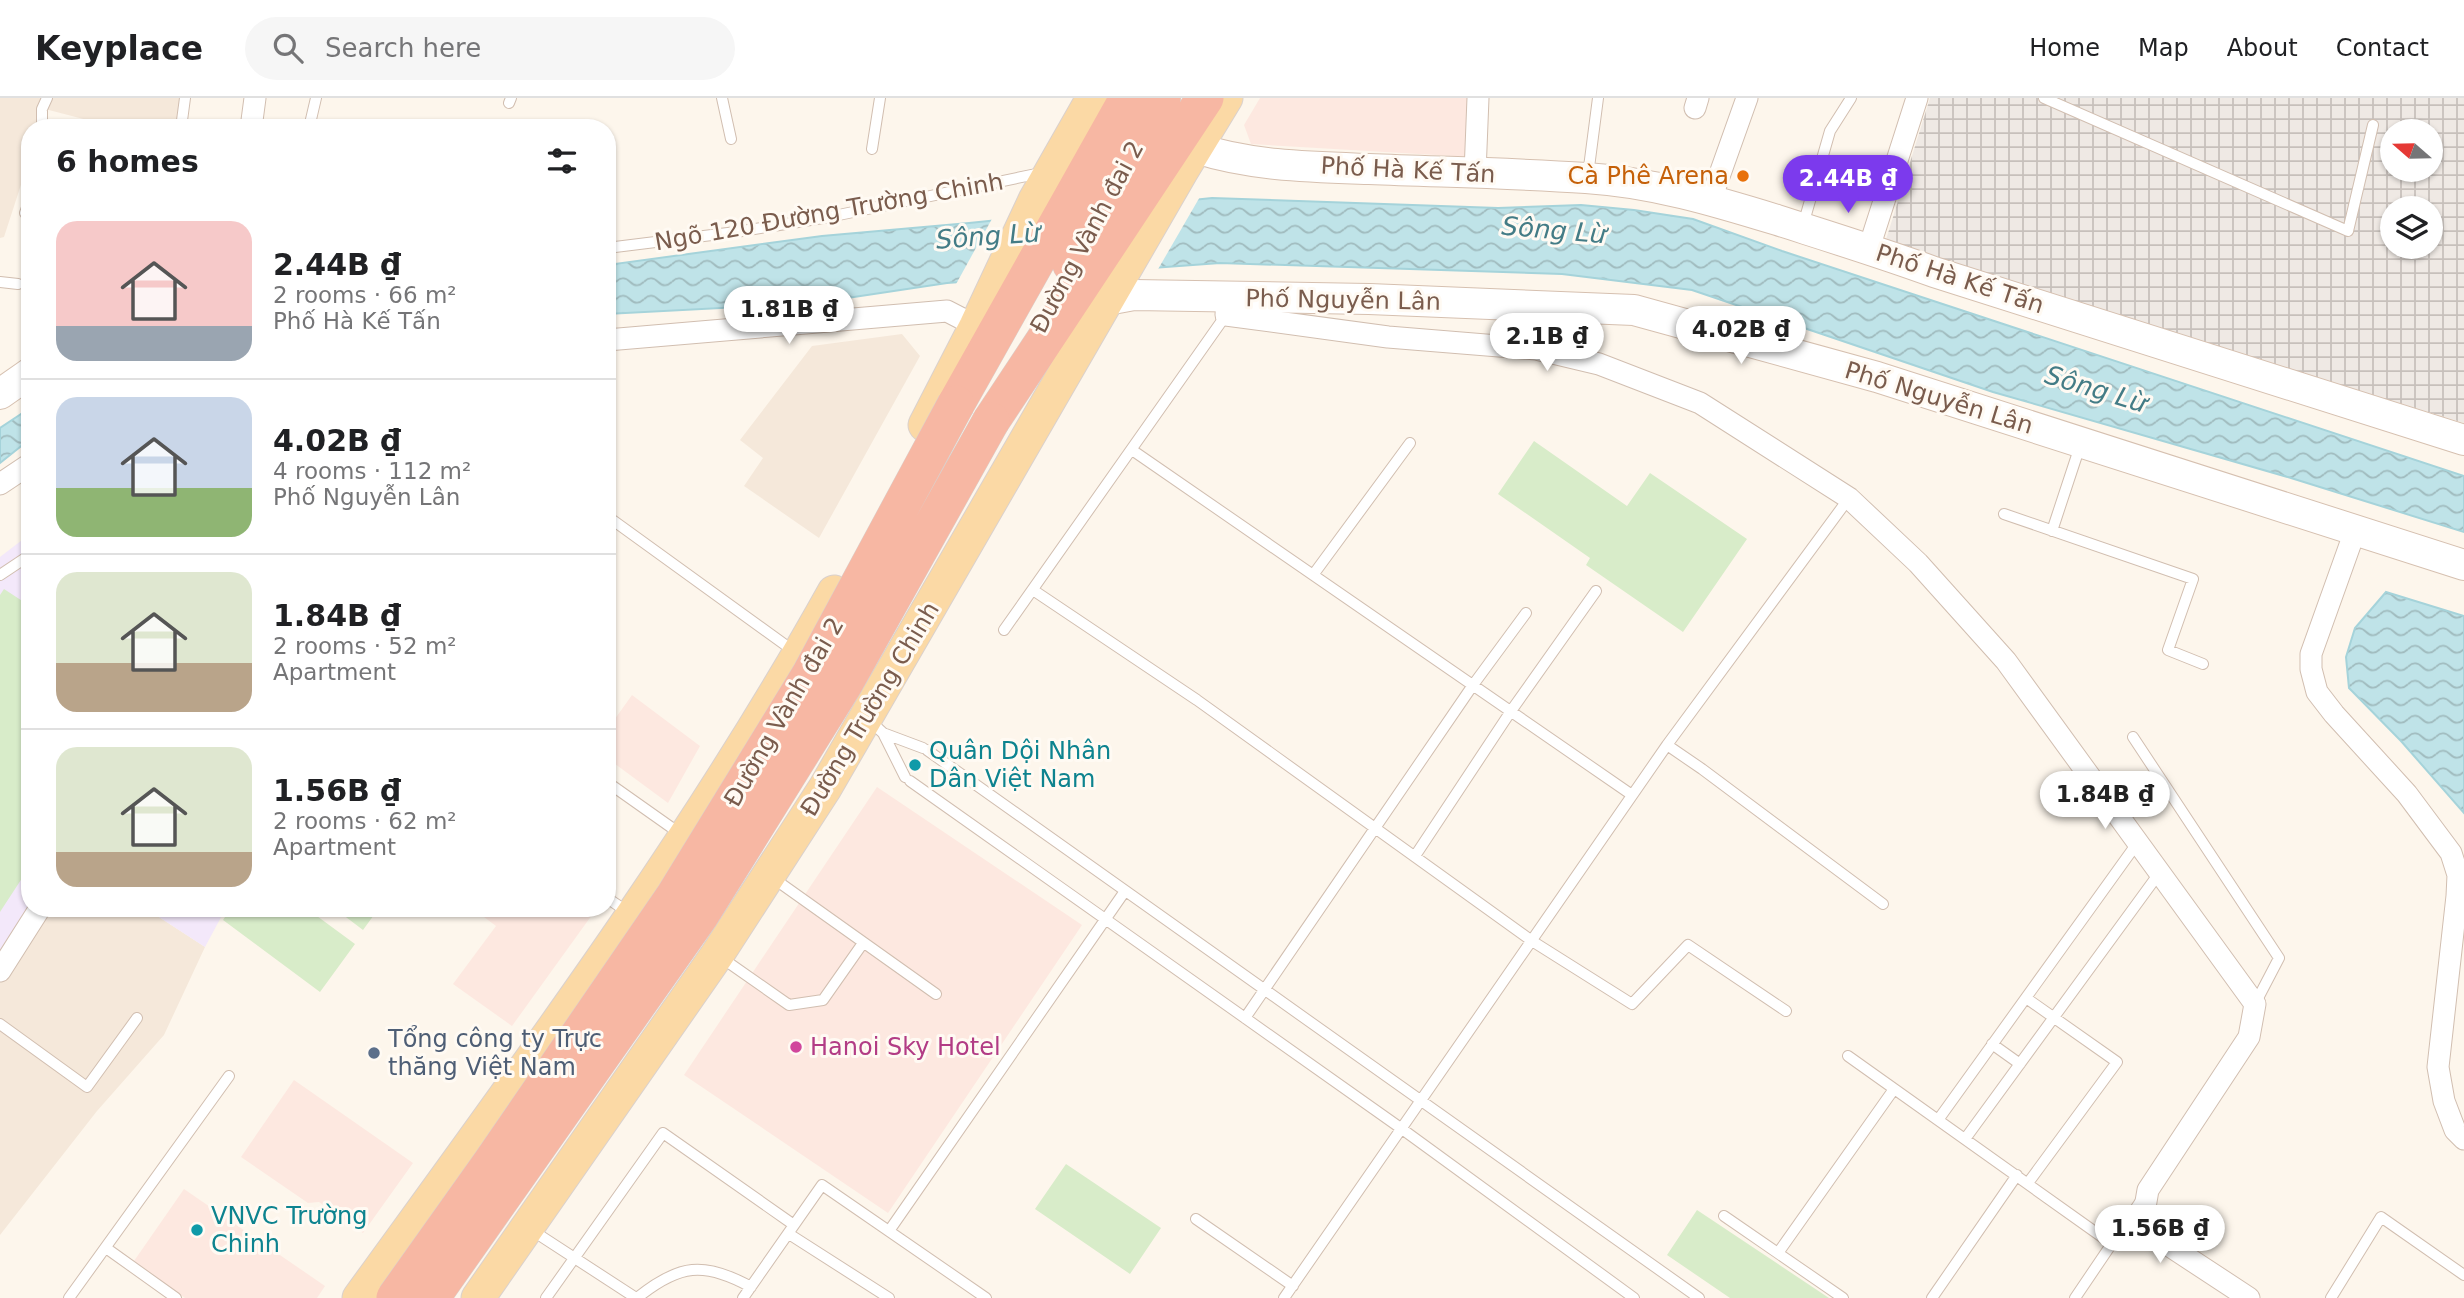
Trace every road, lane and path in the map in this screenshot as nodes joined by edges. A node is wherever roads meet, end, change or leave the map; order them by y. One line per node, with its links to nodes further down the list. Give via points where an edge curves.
1 (47, 98): 21 (lane)
2 (185, 98): 22 (lane)
3 (255, 98): 23 (street)
4 (316, 98): 24 (lane)
5 (722, 98): 26 (lane)
6 (880, 98): 27 (lane)
7 (1093, 98): 31 (main road)
8 (1113, 98): 44 (highway, via 1020,258)
9 (1128, 98): 44 (highway, Đường Vành đai 2)
10 (1162, 98): 45 (highway, Đường Vành đai 2)
11 (1205, 98): 45 (highway)
12 (1226, 98): 28 (main road, Đường Trường Chinh)
13 (1478, 98): 29 (street)
14 (1598, 98): 30 (lane)
15 (1746, 98): 32 (street)
16 (1851, 98): 33 (lane, via 1830,131)
17 (1917, 98): 35 (street)
18 (2044, 98): 20 (lane)
19 (2082, 98): 20 (lane)
20 (2076, 110): 25 (lane, via 2348,231)
21 (42, 119)
22 (182, 119)
23 (252, 119)
24 (311, 119)
25 (2373, 125)
26 (731, 139)
27 (872, 149)
28 (1188, 160): 29 (street, Phố Hà Kế Tấn, via 1214,154 1255,162); 38 (main road, Đường Trường Chinh)
29 (1475, 173): 30 (street, Phố Hà Kế Tấn)
30 (1588, 178): 32 (street, Phố Hà Kế Tấn)
31 (1043, 186): 34 (lane, Ngõ 120 Đường Trường Chinh); 40 (main road)
32 (1711, 199): 33 (street, Phố Hà Kế Tấn)
33 (1802, 228): 35 (street, Phố Hà Kế Tấn)
34 (616, 247)
35 (1868, 248): 46 (street, Phố Hà Kế Tấn)
36 (0, 282): 37 (lane)
37 (18, 284)
38 (1107, 300): 39 (street, Phố Nguyễn Lân, via 1133,295); 69 (main road, Đường Trường Chinh)
39 (1227, 306): 48 (street, Phố Nguyễn Lân, via 1369,299 1634,310 1877,377); 49 (lane); 52 (street, via 1388,337 1536,349 1600,364 1700,403)
40 (976, 326): 41 (street, via 947,311); 65 (main road, via 899,477)
41 (616, 339)
42 (21, 379): 43 (street)
43 (0, 394)
44 (956, 404): 128 (highway, Đường Vành đai 2, bridge, via 810,674 675,895)
45 (991, 421): 129 (highway, Đường Vành đai 2, bridge, via 844,684 701,914)
46 (2464, 440)
47 (1410, 443): 60 (lane)
48 (2081, 443): 55 (lane); 56 (street, Phố Nguyễn Lân)
49 (1132, 450): 60 (lane); 61 (lane)
50 (21, 470): 51 (street)
51 (0, 484)
52 (1849, 498): 71 (lane); 76 (street, via 1918,563 2006,661)
53 (2004, 514): 55 (lane)
54 (616, 523): 65 (lane)
55 (2052, 531): 66 (lane, via 2193,579 2168,650)
56 (2355, 531): 58 (street, Phố Nguyễn Lân); 108 (street, via 2311,654 2311,669 2317,692 2407,794 2451,853 2458,875 2457,896 2438,1067 2444,1101 2455,1130)
57 (21, 561): 59 (lane)
58 (2464, 565)
59 (0, 575)
60 (1313, 575): 67 (lane)
61 (1032, 590): 64 (lane); 74 (lane)
62 (1596, 591): 68 (lane)
63 (1526, 612): 67 (lane)
64 (1004, 631)
65 (799, 656): 69 (main road); 75 (main road)
66 (2203, 664)
67 (1473, 685): 68 (lane); 74 (lane)
68 (1511, 711): 73 (lane); 77 (lane)
69 (875, 725): 79 (main road, Đường Trường Chinh); 80 (lane, via 925,749); 85 (lane, via 908,779)
70 (2133, 737): 93 (lane, via 2279,958)
71 (1667, 745): 73 (lane); 81 (lane)
72 (616, 788): 75 (lane)
73 (1632, 795): 86 (lane)
74 (1376, 828): 77 (lane); 90 (lane)
75 (684, 837): 82 (main road)
76 (2138, 842): 78 (street); 92 (lane)
77 (1415, 856): 86 (lane)
78 (2160, 872): 93 (street); 95 (lane)
79 (769, 875): 87 (lane); 88 (main road, Đường Trường Chinh)
80 (1125, 891): 85 (lane); 90 (lane)
81 (1883, 904)
82 (620, 907)
83 (34, 917): 89 (street)
84 (613, 917): 127 (main road)
85 (1105, 920): 97 (lane); 116 (lane)
86 (1532, 941): 94 (lane, via 1632,1004 1688,945); 104 (lane)
87 (863, 943): 88 (lane, via 824,1000 789,1005); 91 (lane)
88 (717, 955): 114 (main road, Đường Trường Chinh)
89 (0, 971)
90 (1263, 989): 97 (lane); 104 (lane)
91 (936, 994)
92 (2026, 998): 95 (lane); 99 (lane)
93 (2255, 1004): 111 (street, via 2249,1037)
94 (1786, 1011)
95 (2054, 1017): 101 (lane); 110 (lane, via 2117,1062)
96 (137, 1018): 98 (lane, via 87,1087)
97 (1245, 1018): 106 (lane)
98 (0, 1024)
99 (1992, 1045): 101 (lane); 105 (lane)
100 (1848, 1056): 103 (lane)
101 (2020, 1064): 107 (lane)
102 (229, 1076): 118 (lane)
103 (1894, 1089): 105 (lane); 119 (lane)
104 (1422, 1101): 106 (lane); 138 (lane)
105 (1938, 1120): 107 (lane)
106 (1402, 1129): 122 (lane); 137 (lane)
107 (1965, 1139): 109 (lane)
108 (2464, 1139)
109 (2017, 1175): 110 (lane); 140 (lane)
110 (2028, 1183): 117 (lane)
111 (2148, 1190): 117 (lane); 124 (street, via 2144,1213 2153,1235)
112 (1724, 1216): 119 (lane)
113 (1196, 1219): 122 (lane)
114 (527, 1227): 120 (lane); 130 (main road, Đường Trường Chinh)
115 (791, 1230): 116 (lane, via 822,1185); 120 (lane, via 663,1133); 123 (lane); 134 (lane)
116 (889, 1231): 135 (lane)
117 (2112, 1244): 141 (lane)
118 (106, 1248): 125 (lane); 126 (lane)
119 (1778, 1253): 139 (lane)
120 (574, 1258): 131 (lane); 132 (lane)
121 (2464, 1275): 142 (lane, via 2381,1217)
122 (1293, 1286): 136 (lane)
123 (751, 1287): 132 (lane, via 727,1274 703,1269 678,1272); 133 (lane)
124 (2237, 1295)
125 (69, 1298)
126 (176, 1298)
127 (359, 1298)
128 (395, 1298)
129 (431, 1298)
130 (478, 1298)
131 (546, 1298)
132 (636, 1298)
133 (743, 1298)
134 (888, 1298)
135 (986, 1298)
136 (1284, 1298)
137 (1634, 1298)
138 (1699, 1298)
139 (1843, 1298)
140 (1932, 1298)
141 (2075, 1298)
142 (2331, 1298)

